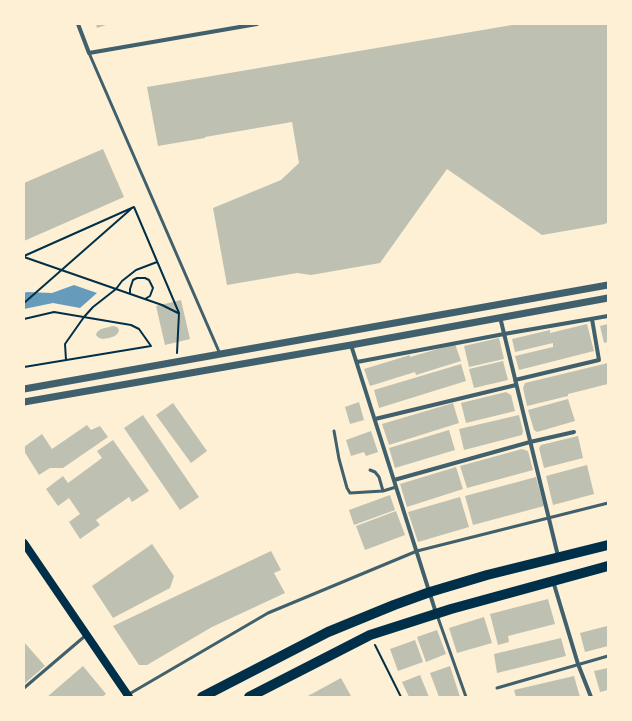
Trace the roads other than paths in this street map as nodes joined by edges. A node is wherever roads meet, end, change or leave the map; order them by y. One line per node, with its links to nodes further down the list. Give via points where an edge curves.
1 (78, 24): 3 (street)
2 (257, 24): 3 (street)
3 (89, 53): 11 (lane)
4 (608, 285): 11 (street)
5 (608, 298): 7 (street)
6 (608, 316): 8 (street)
7 (500, 317): 9 (street); 10 (street)
8 (592, 319): 9 (street); 13 (street, via 599,360)
9 (504, 334): 12 (street); 13 (street)
10 (351, 345): 12 (street); 15 (street)
11 (220, 354): 14 (street)
12 (357, 362): 16 (street)
13 (516, 382): 16 (street); 19 (street)
14 (24, 389)
15 (24, 402)
16 (375, 419): 21 (street)
17 (334, 431): 23 (lane, via 346,488 350,493)
18 (574, 432): 19 (street)
19 (530, 442): 21 (street); 25 (street)
20 (370, 470): 23 (lane, via 379,477)
21 (394, 480): 22 (street)
22 (396, 487): 23 (lane); 28 (street)
23 (383, 491)
24 (608, 503): 25 (lane)
25 (548, 518): 28 (lane); 29 (street)
26 (24, 543): 34 (main road)
27 (608, 545): 29 (main road)
28 (417, 551): 32 (street); 39 (lane, via 268,613)
29 (558, 558): 32 (main road)
30 (608, 566): 31 (main road)
31 (552, 580): 33 (main road); 36 (street)
32 (430, 592): 33 (street); 40 (main road, via 328,632)
33 (436, 613): 41 (main road, via 370,635); 42 (lane)
34 (87, 635): 37 (lane); 39 (main road)
35 (608, 656): 36 (lane)
36 (578, 664): 38 (lane); 43 (street)
37 (24, 688)
38 (497, 688)
39 (127, 696)
40 (202, 697)
41 (249, 697)
42 (466, 697)
43 (591, 697)

